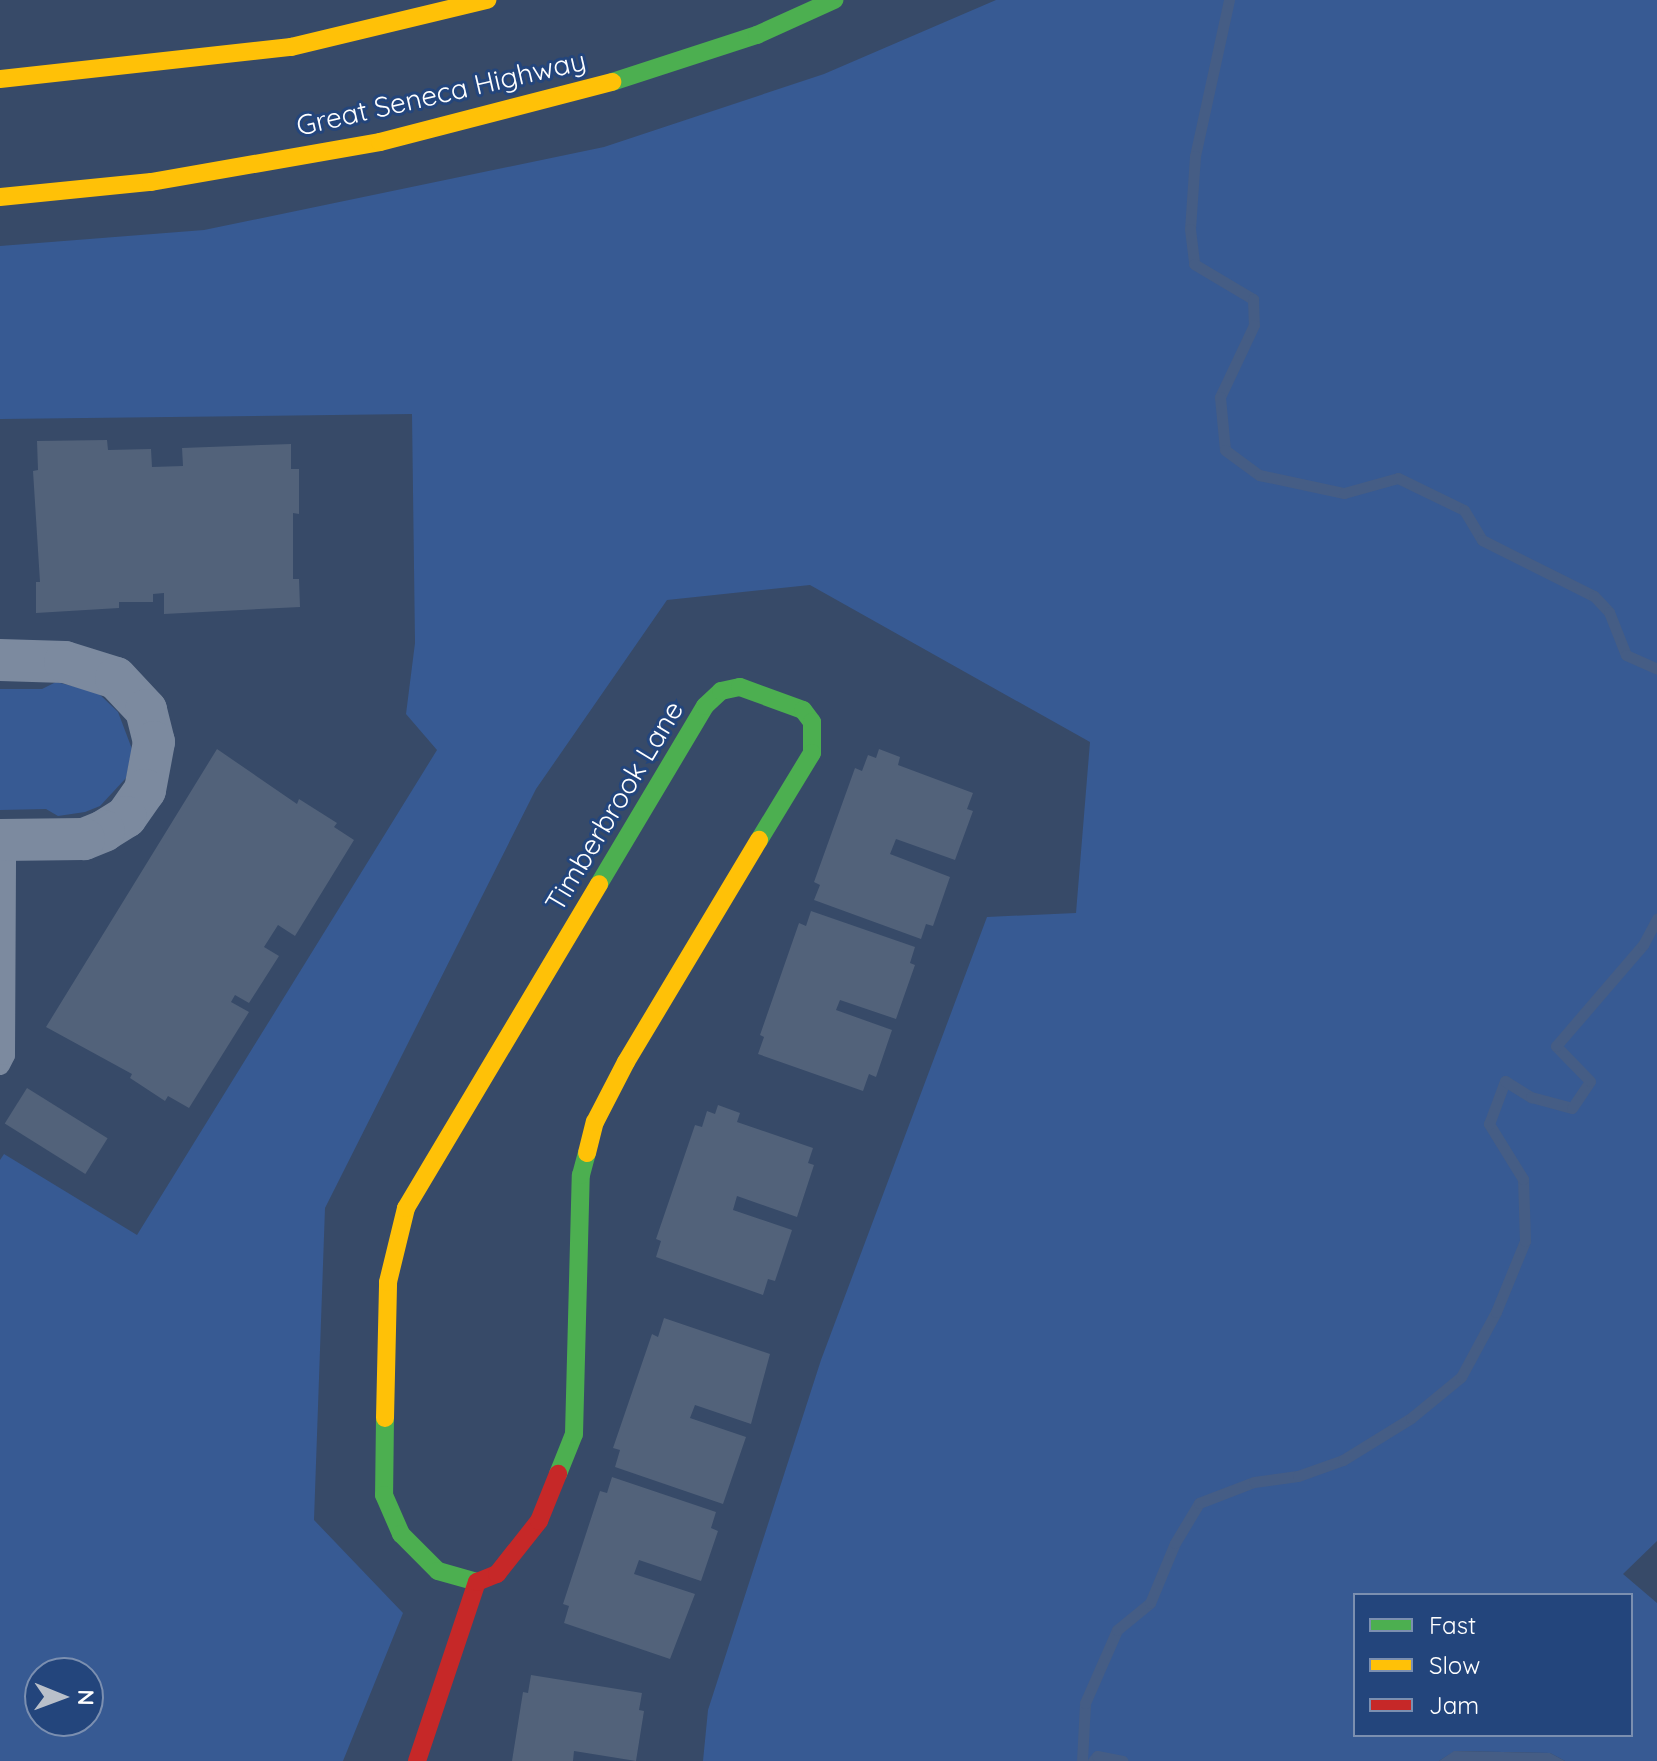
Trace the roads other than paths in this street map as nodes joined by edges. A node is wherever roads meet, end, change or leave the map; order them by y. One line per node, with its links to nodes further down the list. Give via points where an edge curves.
1 (487, 0): 3 (street, via 291,47)
2 (834, 0): 4 (street, Great Seneca Highway, via 757,35 614,81 380,142 151,182)
3 (0, 79)
4 (0, 197)
5 (0, 660): 6 (street, via 86,665 116,678 146,710 154,742 145,790 126,817 84,839)
6 (3, 840): 7 (lane, via 5,1055)
7 (0, 1065)
8 (477, 1582): 8 (street, Timberbrook Lane, via 497,1574 539,1521 574,1434 581,1175 595,1122 812,753 814,732 803,710 740,687 721,691 705,706 406,1208 394,1245 388,1282 384,1495 396,1525 438,1571); 9 (street)
9 (417, 1761)

